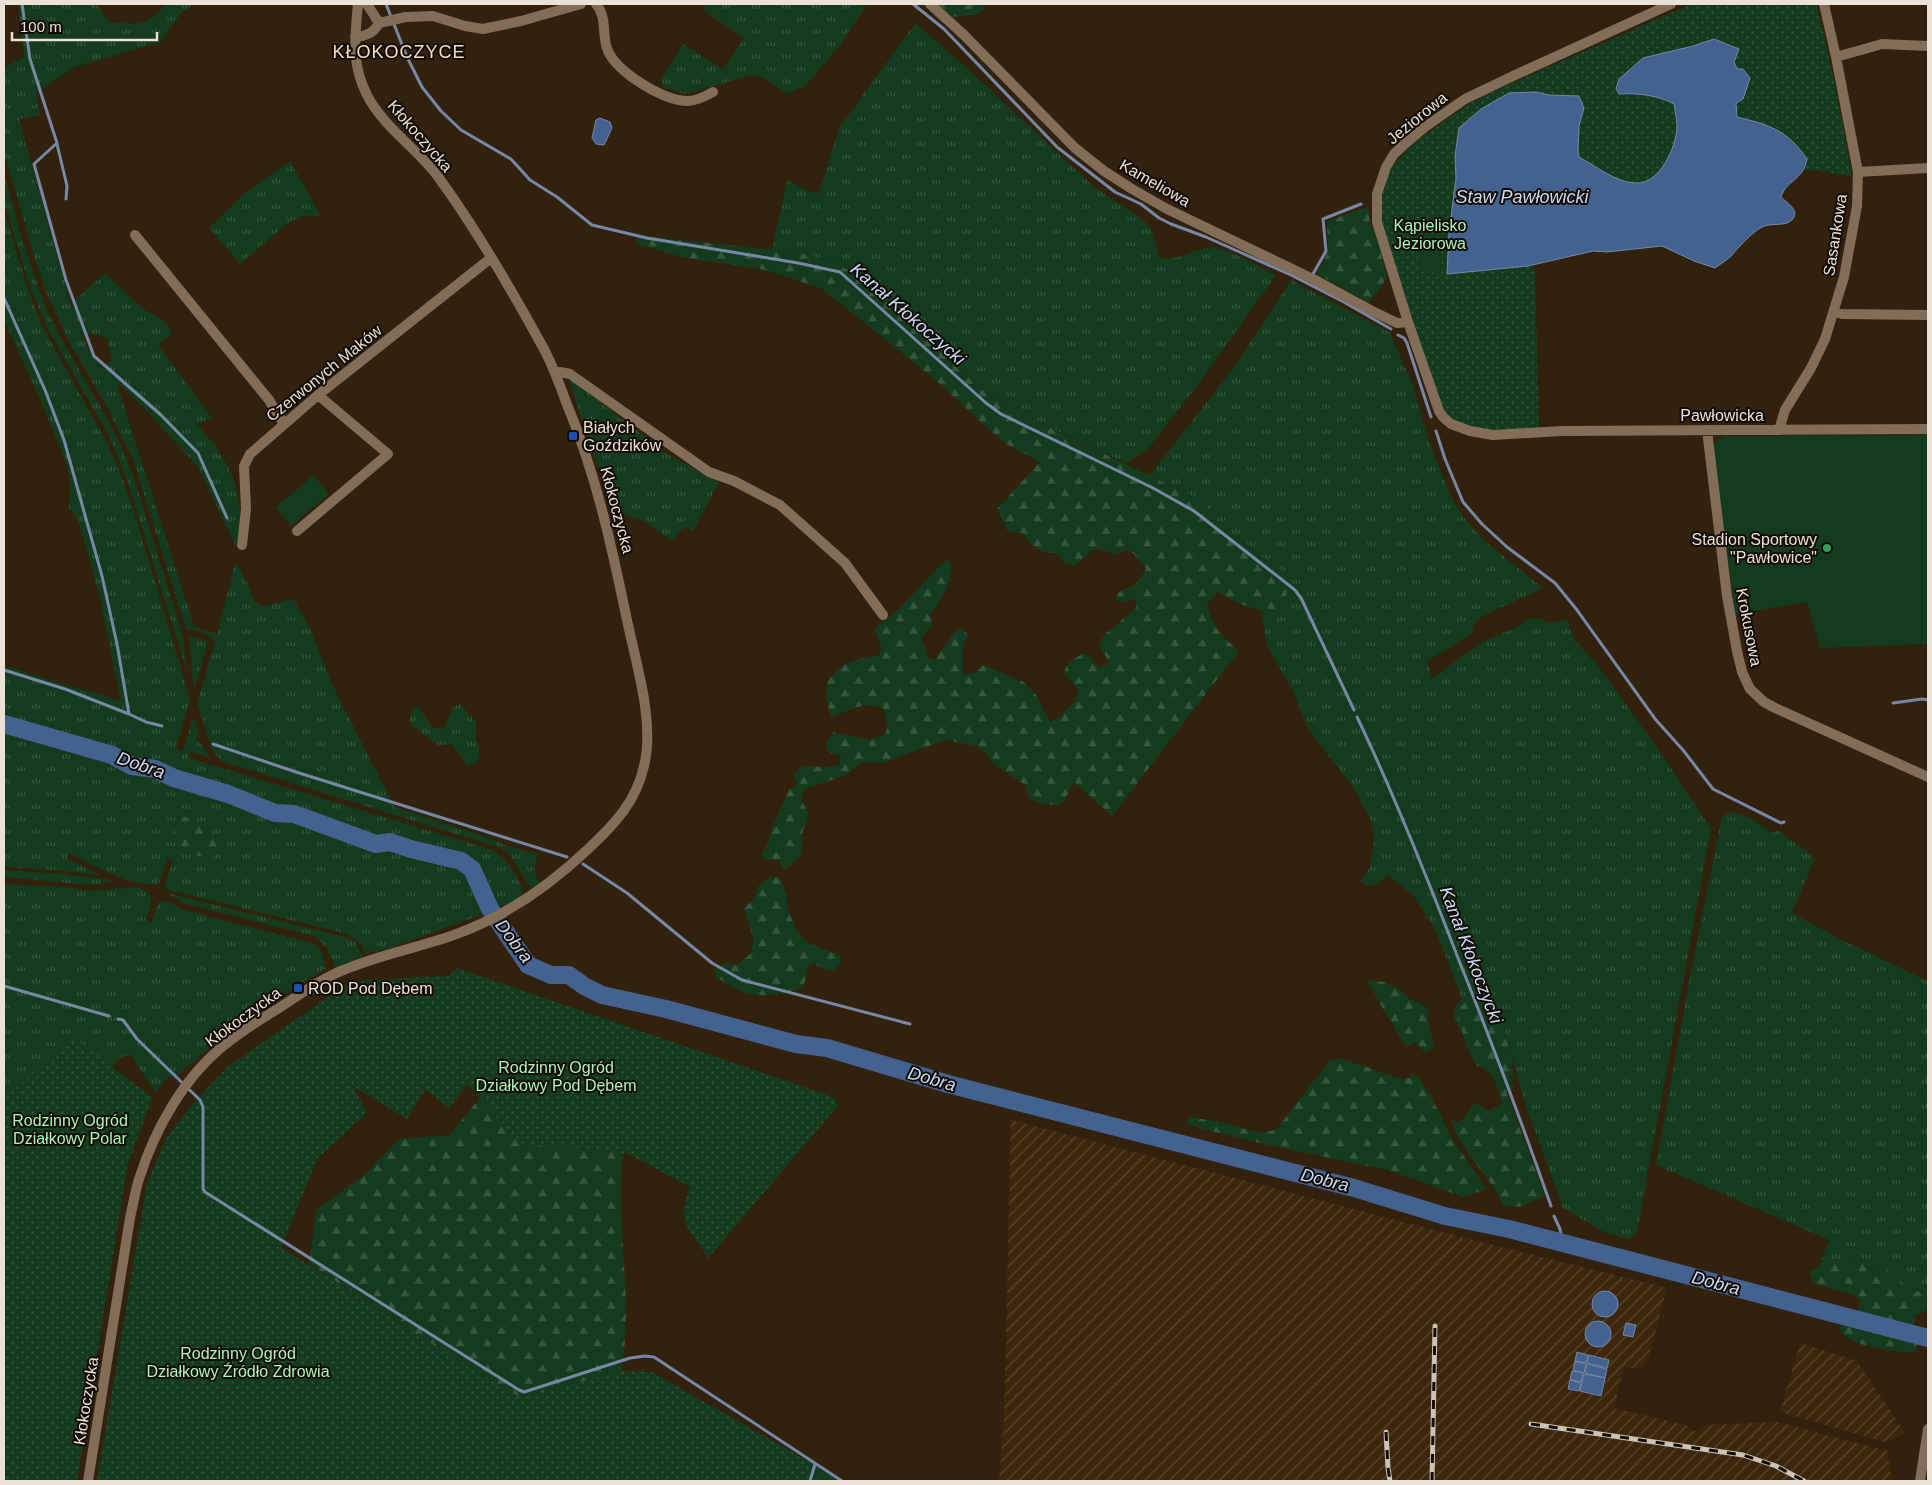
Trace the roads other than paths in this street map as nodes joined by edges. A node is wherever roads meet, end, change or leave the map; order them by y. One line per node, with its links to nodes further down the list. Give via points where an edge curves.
1 (358, 4): 9 (street, Kłokoczycka)
2 (367, 4): 8 (street)
3 (581, 4): 8 (street, via 483,29 433,16)
4 (596, 4): 12 (street, via 602,12 609,54 631,76 675,100 690,102)
5 (930, 4): 19 (street, Kameliowa, via 1075,148 1104,171 1167,209 1372,311 1397,323)
6 (1671, 4): 19 (street, Jeziorowa, via 1465,99 1394,154 1377,194 1377,222)
7 (1824, 4): 11 (street, Sasankowa)
8 (388, 21): 9 (street, via 370,33)
9 (355, 37): 16 (street, Kłokoczycka, via 354,57 366,94 385,121 438,177)
10 (1928, 46): 11 (street, via 1882,44)
11 (1836, 57): 14 (street, Sasankowa)
12 (713, 92)
13 (1928, 168): 14 (street)
14 (1858, 172): 17 (street, Sasankowa, via 1853,232)
15 (135, 235): 22 (street, via 269,400)
16 (491, 258): 20 (street, Kłokoczycka, via 546,352); 21 (street, Czerwonych Maków)
17 (1835, 312): 18 (street); 25 (street, Sasankowa, via 1811,368 1785,410)
18 (1928, 315)
19 (1408, 322): 26 (street, Jeziorowa, via 1443,418 1470,431)
20 (555, 374): 29 (street, via 570,374 709,472 780,505 846,563); 32 (street, Kłokoczycka, via 581,438 604,515 644,703 647,754 636,791 611,828 532,896 485,923 333,974 226,1044 191,1080 170,1110 138,1181)
21 (318, 395): 22 (street, Czerwonych Maków); 27 (street, via 388,454)
22 (284, 424): 28 (street, Czerwonych Maków, via 246,459)
23 (1928, 429): 25 (street, Pawłowicka)
24 (1707, 430): 25 (street, Pawłowicka); 26 (street, Pawłowicka); 30 (street, Krokusowa, via 1731,626 1742,672 1750,689 1775,708)
25 (1779, 430)
26 (1516, 435)
27 (297, 531)
28 (242, 546)
29 (883, 615)
30 (1928, 778)
31 (1928, 1429): 33 (street)
32 (88, 1481)
33 (1920, 1481)

